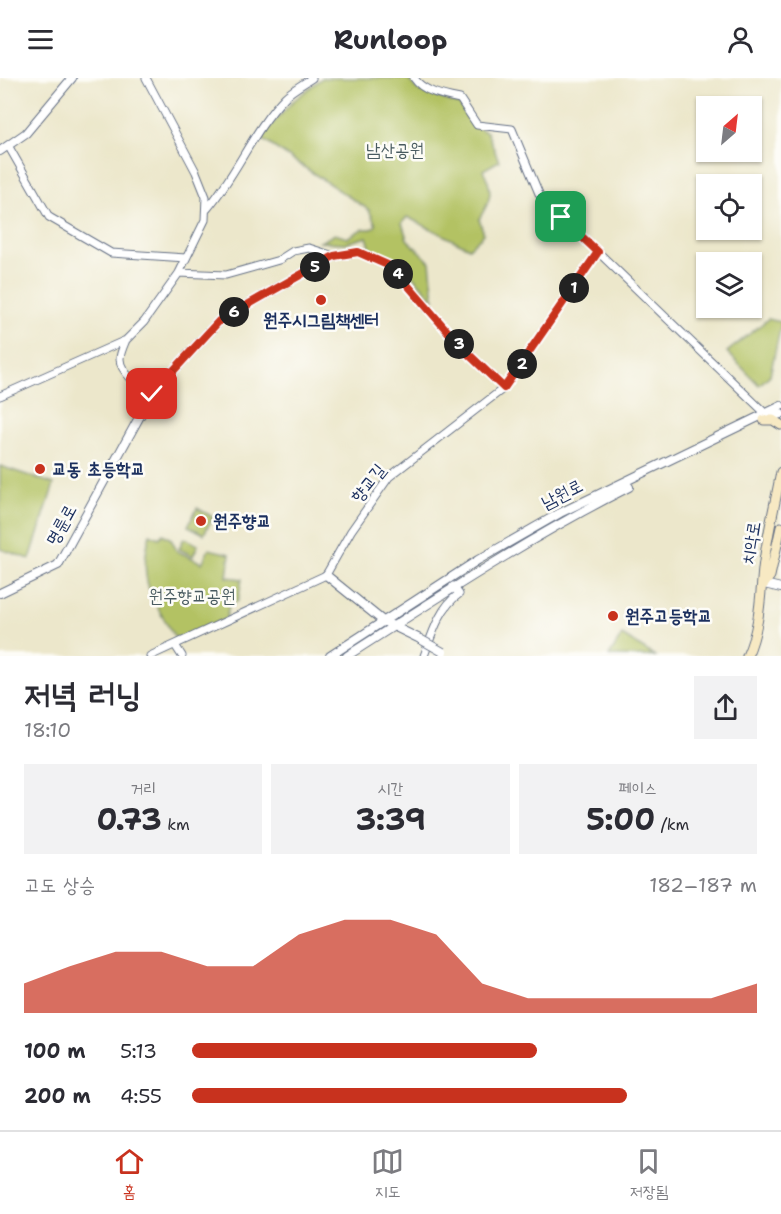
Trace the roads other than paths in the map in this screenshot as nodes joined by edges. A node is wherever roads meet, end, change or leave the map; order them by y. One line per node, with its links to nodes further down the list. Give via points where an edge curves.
1 (72, 78): 5 (street, via 45,114)
2 (146, 78): 6 (street, via 196,172)
3 (312, 78): 6 (street, via 286,96 259,129 221,193)
4 (414, 78): 7 (street, via 417,84 460,99 477,124 512,129 535,189)
5 (4, 149): 9 (street, via 49,217 111,253)
6 (207, 209): 9 (street)
7 (598, 252): 12 (street, 향교길); 18 (street)
8 (334, 256): 10 (street, via 309,248 226,275); 12 (street, via 358,252 392,267 462,348); 13 (street, 명륜로, via 219,321)
9 (186, 258): 10 (street)
10 (179, 273): 11 (street)
11 (126, 340): 13 (street, via 120,358 123,368 141,389); 14 (street)
12 (504, 388): 22 (street, 향교길, via 389,477)
13 (152, 394): 26 (street, 명륜로, via 58,565)
14 (0, 396)
15 (781, 399): 18 (street)
16 (781, 406): 18 (street)
17 (781, 414): 18 (street, 남원로)
18 (764, 416): 19 (main road); 24 (street, 남원로, via 562,521); 27 (street, 남원로, via 560,513)
19 (781, 425)
20 (781, 472): 23 (main road, 치악로)
21 (781, 527): 23 (main road, 치악로, via 771,576)
22 (326, 575): 27 (street); 29 (street)
23 (764, 584): 25 (street); 36 (main road, 치악로)
24 (453, 586): 28 (street, 남원로); 35 (street, via 459,594 450,601 434,629)
25 (781, 588)
26 (0, 593)
27 (383, 621): 28 (street); 33 (street, 남원로)
28 (393, 627): 30 (street, bridge); 34 (street, 남원로)
29 (175, 645): 31 (street); 32 (street)
30 (446, 654)
31 (150, 656)
32 (182, 656)
33 (330, 656)
34 (346, 656)
35 (424, 656)
36 (747, 656)

